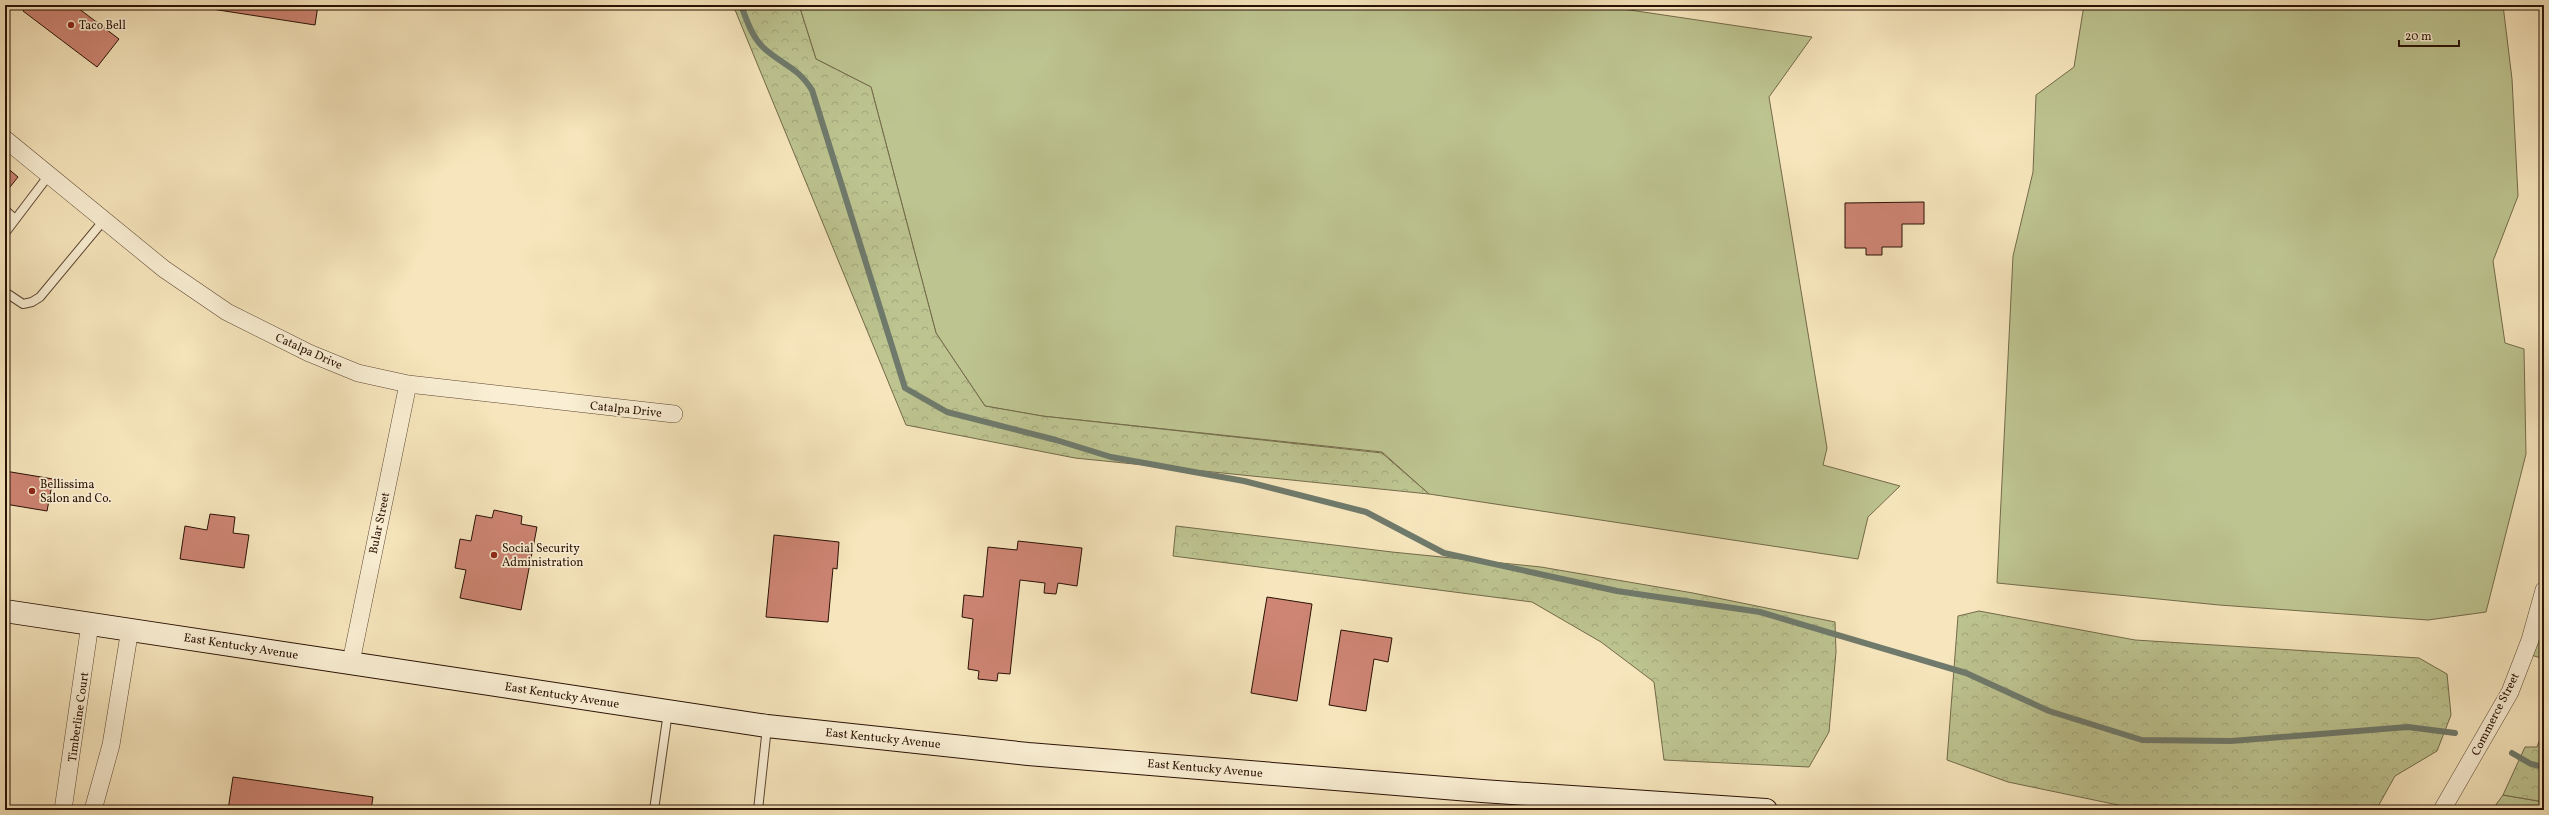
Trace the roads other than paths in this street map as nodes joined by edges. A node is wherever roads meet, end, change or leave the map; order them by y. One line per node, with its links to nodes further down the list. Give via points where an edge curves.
1 (5, 140): 2 (street, Catalpa Drive)
2 (49, 175): 4 (lane); 5 (street, Catalpa Drive)
3 (5, 210): 4 (lane)
4 (15, 219): 6 (lane)
5 (104, 220): 7 (lane, via 40,297 23,304); 8 (street, Catalpa Drive, via 164,269 227,312 309,353 358,373)
6 (5, 233)
7 (5, 292)
8 (408, 384): 9 (street, Catalpa Drive, via 468,393); 14 (street, Bular Street)
9 (674, 414)
10 (2544, 590): 23 (street, Commerce Street, via 2530,640 2510,692)
11 (5, 611): 12 (street, East Kentucky Avenue)
12 (90, 624): 13 (street, East Kentucky Avenue); 18 (street, Timberline Court)
13 (130, 629): 14 (street, East Kentucky Avenue); 19 (street, via 111,745)
14 (351, 662): 15 (street, East Kentucky Avenue)
15 (668, 711): 16 (street, East Kentucky Avenue); 20 (lane)
16 (767, 726): 17 (street, East Kentucky Avenue, via 1028,754); 21 (lane)
17 (1569, 803): 22 (street, East Kentucky Avenue)
18 (63, 810)
19 (93, 810)
20 (654, 810)
21 (758, 810)
22 (1766, 810)
23 (2442, 810)

